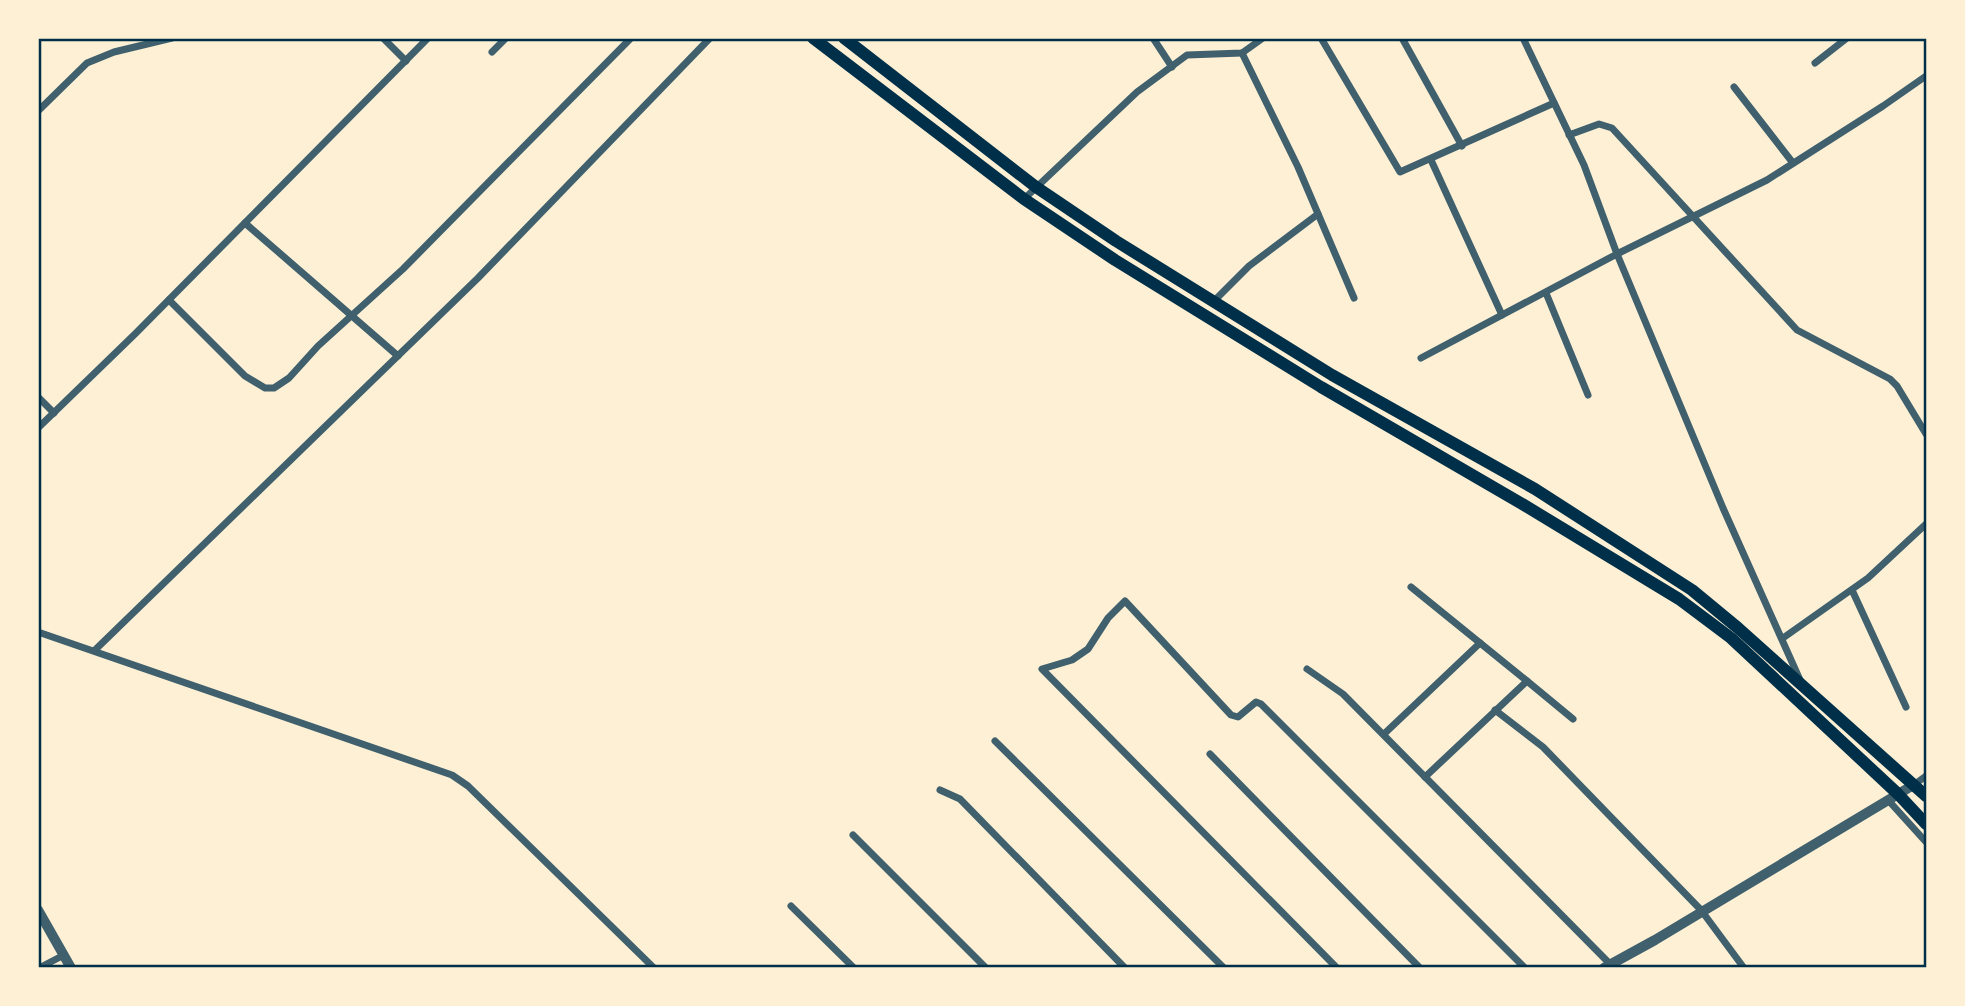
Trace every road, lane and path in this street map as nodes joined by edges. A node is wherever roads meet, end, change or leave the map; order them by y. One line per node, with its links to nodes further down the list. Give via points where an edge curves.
1 (172, 38): 23 (street, via 87,63)
2 (383, 38): 17 (street)
3 (428, 38): 17 (street)
4 (506, 38): 15 (street)
5 (631, 38): 39 (street)
6 (710, 38): 40 (street)
7 (813, 38): 29 (main road)
8 (844, 38): 28 (main road)
9 (1153, 38): 19 (street)
10 (1263, 38): 16 (street)
11 (1321, 38): 26 (street, via 1398,171)
12 (1402, 38): 25 (street)
13 (1523, 38): 22 (street)
14 (1847, 38): 18 (street)
15 (492, 51)
16 (1242, 53): 19 (street, via 1187,55); 30 (street)
17 (407, 61): 32 (street)
18 (1815, 63)
19 (1172, 67): 28 (street, via 1137,92)
20 (1927, 76): 27 (street)
21 (1734, 87): 27 (street)
22 (1554, 103): 24 (street); 25 (street)
23 (38, 111)
24 (1569, 135): 31 (street, via 1599,124 1612,128); 33 (street)
25 (1462, 146): 26 (street)
26 (1431, 160): 38 (street)
27 (1793, 163): 31 (street)
28 (1036, 187): 29 (street); 37 (main road)
29 (1024, 198): 59 (main road, via 1309,380 1679,599 1731,638)
30 (1318, 214): 35 (street); 37 (street, via 1249,266)
31 (1692, 218): 33 (street); 46 (street, via 1797,330 1891,379)
32 (245, 223): 36 (street); 39 (street)
33 (1618, 254): 34 (street); 51 (street, via 1723,508)
34 (1546, 293): 38 (street); 42 (street)
35 (1354, 298)
36 (169, 300): 39 (street, via 245,376 265,388 289,378); 44 (street)
37 (1213, 302): 56 (main road, via 1535,489 1681,582)
38 (1503, 315): 41 (street)
39 (351, 316): 40 (street)
40 (398, 356): 53 (street)
41 (1421, 358)
42 (1588, 395)
43 (38, 397): 44 (street)
44 (54, 413): 45 (street)
45 (38, 428)
46 (1927, 434)
47 (1927, 524): 49 (street)
48 (1411, 587): 52 (street)
49 (1852, 590): 51 (street); 57 (street)
50 (38, 632): 53 (street)
51 (1783, 638): 56 (street)
52 (1480, 643): 55 (street); 61 (street)
53 (95, 650): 80 (street, via 452,775)
54 (1307, 669): 61 (street, via 1343,694)
55 (1527, 681): 58 (street); 60 (street)
56 (1801, 684): 59 (street); 66 (main road)
57 (1906, 707)
58 (1496, 710): 65 (street); 75 (street, via 1543,747)
59 (1815, 717): 69 (main road)
60 (1573, 719)
61 (1384, 734): 65 (street)
62 (995, 741): 84 (street)
63 (1210, 754): 86 (street)
64 (1927, 776): 66 (street)
65 (1425, 777): 77 (street)
66 (1915, 784): 68 (main road); 69 (street)
67 (940, 790): 83 (street, via 960,799)
68 (1927, 796)
69 (1893, 797): 70 (main road); 72 (street, via 1913,830); 75 (street)
70 (1927, 824)
71 (853, 835): 82 (street)
72 (1927, 842)
73 (791, 906): 81 (street)
74 (38, 910): 76 (street)
75 (1701, 910): 77 (street); 88 (street)
76 (64, 955): 78 (street); 79 (street)
77 (1607, 966)
78 (39, 968)
79 (71, 968)
80 (654, 968)
81 (854, 968)
82 (986, 968)
83 (1125, 968)
84 (1224, 968)
85 (1337, 968): 87 (street, via 1042,668 1072,660 1088,649 1125,601 1231,715 1238,717 1256,702 1261,704)
86 (1420, 968)
87 (1525, 968)
88 (1744, 968)

